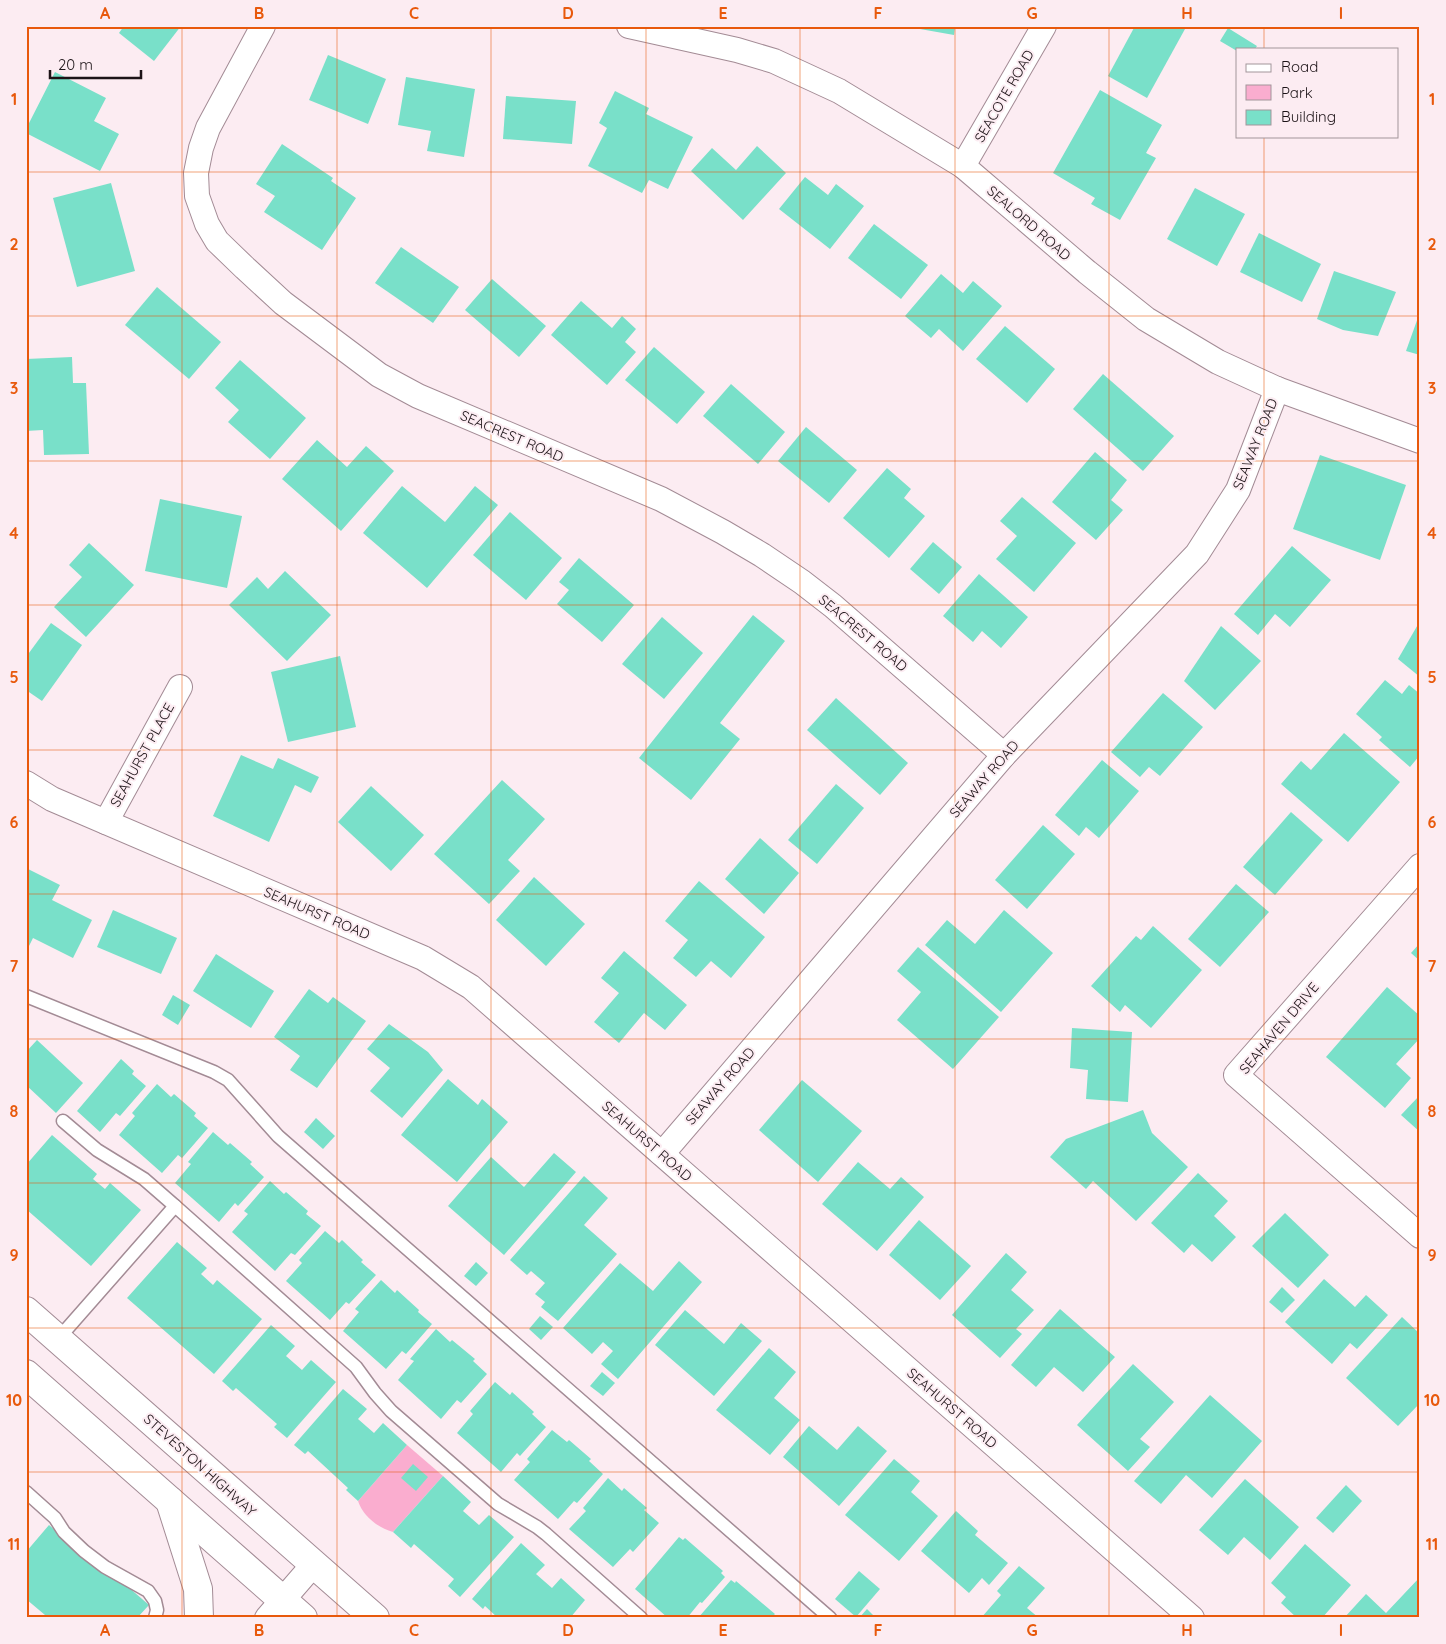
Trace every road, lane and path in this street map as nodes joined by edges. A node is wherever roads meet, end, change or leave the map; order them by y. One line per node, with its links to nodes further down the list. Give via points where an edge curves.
1 (263, 26): 8 (street, SEACREST ROAD, via 208,128 196,172 198,196 207,224 218,241 245,268 283,303 379,375 418,396 661,499 762,555 834,606)
2 (629, 26): 4 (street, SEALORD ROAD, via 774,61 839,91)
3 (1044, 26): 4 (street, SEACOTE ROAD)
4 (963, 166): 5 (street, SEALORD ROAD, via 1146,319 1218,362)
5 (1277, 388): 6 (street, SEALORD ROAD); 8 (street, SEAWAY ROAD, via 1238,490 1197,554)
6 (1420, 440)
7 (180, 687): 10 (street, SEAHURST PLACE)
8 (1004, 755): 14 (street, SEAWAY ROAD)
9 (26, 783): 10 (street, SEAHURST ROAD, via 52,799)
10 (106, 822): 14 (street, SEAHURST ROAD, via 423,958 471,987)
11 (1420, 866): 16 (street, SEAHAVEN DRIVE, via 1236,1075)
12 (26, 996): 28 (lane, via 228,1080 278,1136)
13 (63, 1122): 15 (lane, via 92,1147 144,1179)
14 (662, 1154): 29 (street, SEAHURST ROAD)
15 (175, 1206): 18 (lane); 27 (lane, via 356,1367 391,1412 498,1504 537,1526)
16 (1420, 1236)
17 (26, 1311): 18 (main road, STEVESTON HIGHWAY)
18 (58, 1339): 22 (main road, STEVESTON HIGHWAY)
19 (26, 1374): 21 (main road)
20 (26, 1492): 24 (lane, via 84,1551 148,1592 155,1602)
21 (170, 1499): 23 (main road); 25 (main road, via 198,1589)
22 (313, 1565): 23 (street); 26 (main road, STEVESTON HIGHWAY)
23 (284, 1612)
24 (155, 1618)
25 (200, 1618)
26 (375, 1618)
27 (641, 1618)
28 (830, 1618)
29 (1192, 1618)

